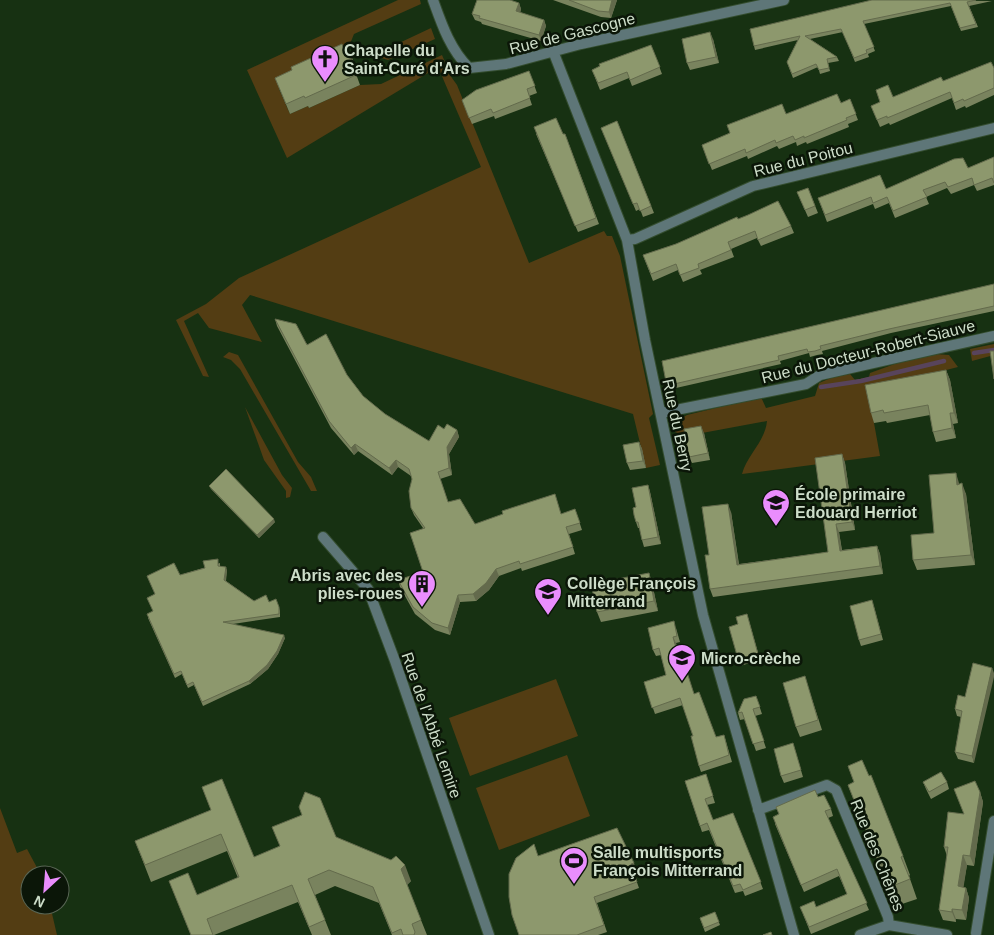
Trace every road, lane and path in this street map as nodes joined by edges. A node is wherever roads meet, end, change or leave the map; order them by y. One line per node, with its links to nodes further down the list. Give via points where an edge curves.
1 (433, 0): 3 (street, Rue de Gascogne, via 448,40 458,58 469,68 506,64)
2 (784, 0): 3 (street, Rue de Gascogne)
3 (553, 51): 5 (street, Rue du Berry)
4 (994, 128): 5 (street, Rue du Poitou, via 759,184 635,240)
5 (627, 240): 7 (street, Rue du Berry)
6 (994, 336): 7 (street, Rue du Docteur-Robert-Siauve, via 820,375 806,384)
7 (661, 413): 9 (street, Rue du Berry, via 703,615)
8 (323, 537): 13 (street, Rue de l'Abbé Lemire, via 368,589 396,661)
9 (758, 810): 11 (street, Rue des Chênes, via 816,787 827,785 836,790); 14 (street, Rue du Berry)
10 (994, 821): 12 (street)
11 (889, 925): 15 (street); 16 (street)
12 (976, 934)
13 (489, 935)
14 (794, 935)
15 (860, 935)
16 (947, 935)

